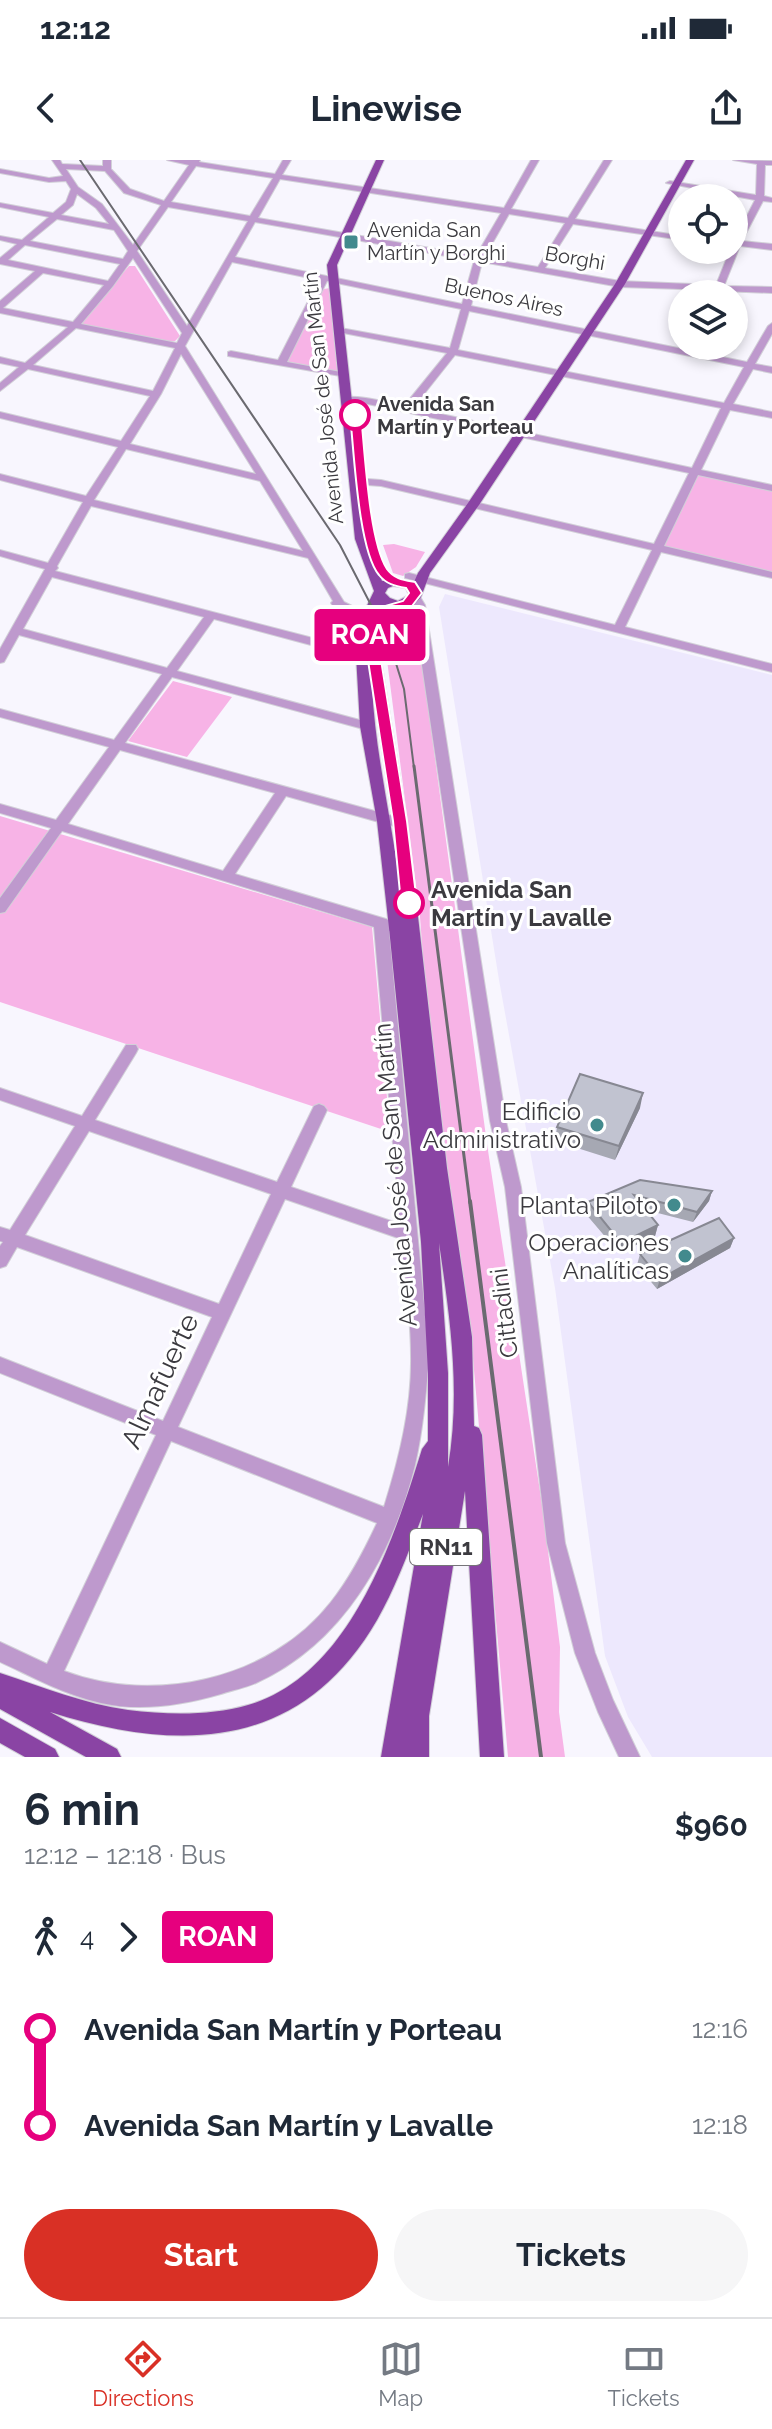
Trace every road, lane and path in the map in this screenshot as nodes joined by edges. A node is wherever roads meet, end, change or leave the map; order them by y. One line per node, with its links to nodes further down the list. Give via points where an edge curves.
1 (171, 160): 10 (street)
2 (287, 160): 16 (street)
3 (380, 160): 20 (main road, Avenida José de San Martín)
4 (387, 160): 20 (main road, Avenida José de San Martín)
5 (535, 160): 25 (street)
6 (608, 160): 29 (street)
7 (682, 160): 18 (main road)
8 (690, 160): 18 (main road)
9 (737, 160): 11 (street)
10 (195, 162): 16 (street); 23 (street)
11 (761, 162): 14 (street); 21 (street)
12 (58, 163): 13 (street); 17 (street)
13 (105, 163): 23 (street, Borghi, via 127,191)
14 (772, 163)
15 (0, 171): 17 (street)
16 (277, 177): 20 (street); 27 (street)
17 (67, 178): 19 (street)
18 (674, 183): 21 (street); 31 (main road)
19 (75, 189): 26 (street, via 70,203); 30 (street)
20 (368, 192): 25 (street); 32 (main road, Avenida José de San Martín)
21 (760, 198): 22 (street); 28 (street)
22 (772, 200)
23 (166, 204): 27 (street, Borghi); 37 (street)
24 (0, 205): 26 (street)
25 (503, 213): 29 (street); 40 (street)
26 (55, 216): 30 (street); 35 (street)
27 (253, 219): 32 (street, Borghi); 39 (street)
28 (748, 220)
29 (568, 223): 31 (street); 44 (street)
30 (117, 228): 37 (street)
31 (644, 234): 33 (street); 46 (main road)
32 (348, 235): 40 (street, Borghi); 45 (main road, Avenida José de San Martín)
33 (668, 237)
34 (0, 238): 35 (street)
35 (23, 242): 41 (street); 42 (street)
36 (748, 246): 38 (street)
37 (134, 247): 42 (street); 55 (street)
38 (772, 247)
39 (230, 259): 45 (street, Buenos Aires); 55 (street)
40 (479, 259): 44 (street, Borghi); 52 (street)
41 (1, 261): 43 (street)
42 (124, 262): 47 (street)
43 (42, 269): 47 (street); 51 (street)
44 (540, 270): 46 (street, Borghi)
45 (333, 283): 52 (street, Buenos Aires); 56 (main road, Avenida José de San Martín); 65 (street, via 318,290)
46 (614, 283): 48 (street, Borghi); 57 (main road)
47 (110, 284): 53 (street)
48 (668, 287)
49 (748, 290): 50 (street, Borghi)
50 (772, 290)
51 (0, 308): 53 (street)
52 (466, 308): 57 (street, Buenos Aires); 61 (street)
53 (76, 324): 60 (street); 67 (street)
54 (772, 326): 58 (street)
55 (189, 329): 60 (street)
56 (342, 329): 61 (street); 70 (main road, Avenida José de San Martín); 73 (main road, Avenida José de San Martín)
57 (582, 332): 59 (street, Buenos Aires); 68 (main road)
58 (768, 339): 66 (street)
59 (668, 346)
60 (181, 347): 72 (street); 82 (street)
61 (454, 350): 68 (street); 75 (street)
62 (231, 354): 65 (street)
63 (0, 360): 67 (street)
64 (727, 360): 66 (street, Buenos Aires)
65 (281, 364): 70 (street)
66 (749, 366): 69 (street, Buenos Aires); 74 (street)
67 (28, 367): 71 (street); 72 (street)
68 (557, 370): 74 (street); 78 (main road)
69 (772, 370)
70 (343, 375): 73 (main road, Avenida José de San Martín)
71 (0, 388)
72 (156, 394): 79 (street)
73 (350, 399): 75 (street); 83 (main road, Avenida José de San Martín)
74 (727, 406): 77 (street); 80 (street)
75 (407, 409): 78 (street)
76 (0, 415): 79 (street)
77 (772, 415)
78 (514, 434): 80 (street); 86 (main road)
79 (122, 444): 82 (street); 85 (street)
80 (696, 473): 84 (street); 87 (street)
81 (0, 477): 85 (street)
82 (263, 479): 89 (street)
83 (359, 481): 86 (street); 92 (main road, Avenida José de San Martín, via 382,572); 93 (main road, Avenida José de San Martín, via 361,539)
84 (772, 488)
85 (89, 500): 89 (street); 90 (street)
86 (468, 504): 87 (street); 92 (main road)
87 (659, 548): 91 (street); 100 (street)
88 (0, 553): 90 (street)
89 (312, 556): 95 (street)
90 (51, 571): 98 (street); 101 (street)
91 (772, 575)
92 (405, 580): 93 (main road); 94 (main road); 100 (street)
93 (379, 591): 96 (main road, via 385,601); 97 (main road)
94 (415, 595): 96 (main road, RN11); 99 (street, Cittadini)
95 (337, 602): 97 (street); 102 (street)
96 (399, 605): 99 (street); 113 (main road, Avenida José de San Martín / RN11, via 378,615 370,635)
97 (368, 612): 102 (main road)
98 (211, 615): 103 (street); 107 (street)
99 (420, 617): 142 (street, Cittadini, via 498,1121 513,1187 556,1543 588,1667)
100 (618, 630): 106 (street)
101 (17, 631): 105 (street); 107 (street)
102 (359, 638): 103 (street); 104 (main road, Avenida José de San Martín / RN11)
103 (334, 648): 104 (street)
104 (363, 655): 109 (main road, Avenida José de San Martín / RN11)
105 (0, 659)
106 (772, 668)
107 (169, 674): 109 (street); 110 (street)
108 (0, 713): 110 (street)
109 (367, 726): 113 (main road, Avenida José de San Martín / RN11)
110 (117, 744): 111 (street); 114 (street)
111 (282, 793): 113 (street); 115 (street)
112 (0, 808): 114 (street)
113 (392, 821): 117 (main road, Avenida José de San Martín / RN11); 127 (main road, Avenida José de San Martín / RN11)
114 (57, 825): 115 (street); 116 (street)
115 (226, 877): 117 (street)
116 (0, 908)
117 (389, 926): 123 (street); 129 (main road, Avenida José de San Martín / RN11, via 430,1242)
118 (131, 1049): 121 (street)
119 (0, 1094): 121 (street)
120 (319, 1110): 122 (street, Almafuerte)
121 (85, 1124): 122 (street); 124 (street)
122 (281, 1191): 123 (street); 126 (street, Almafuerte)
123 (408, 1234): 131 (street, via 419,1396 406,1475)
124 (7, 1237): 125 (street); 126 (street)
125 (0, 1261)
126 (223, 1313): 130 (street, Almafuerte)
127 (462, 1337): 140 (main road, Avenida José de San Martín / RN11, via 462,1446 418,1716); 141 (main road, via 471,1392)
128 (0, 1365): 130 (street)
129 (438, 1428): 134 (main road, via 394,1568 359,1633 305,1689 271,1709 229,1723 130,1722); 139 (main road, Avenida José de San Martín / RN11, via 433,1514)
130 (167, 1431): 131 (street); 133 (street, Almafuerte)
131 (390, 1519): 133 (street, via 364,1574 336,1612 299,1646 256,1674 163,1697 103,1694)
132 (0, 1652): 133 (street)
133 (51, 1676)
134 (0, 1684)
135 (0, 1697): 138 (main road)
136 (0, 1730): 137 (main road)
137 (43, 1755)
138 (109, 1757)
139 (393, 1757)
140 (417, 1757)
141 (492, 1757)
142 (630, 1757)

